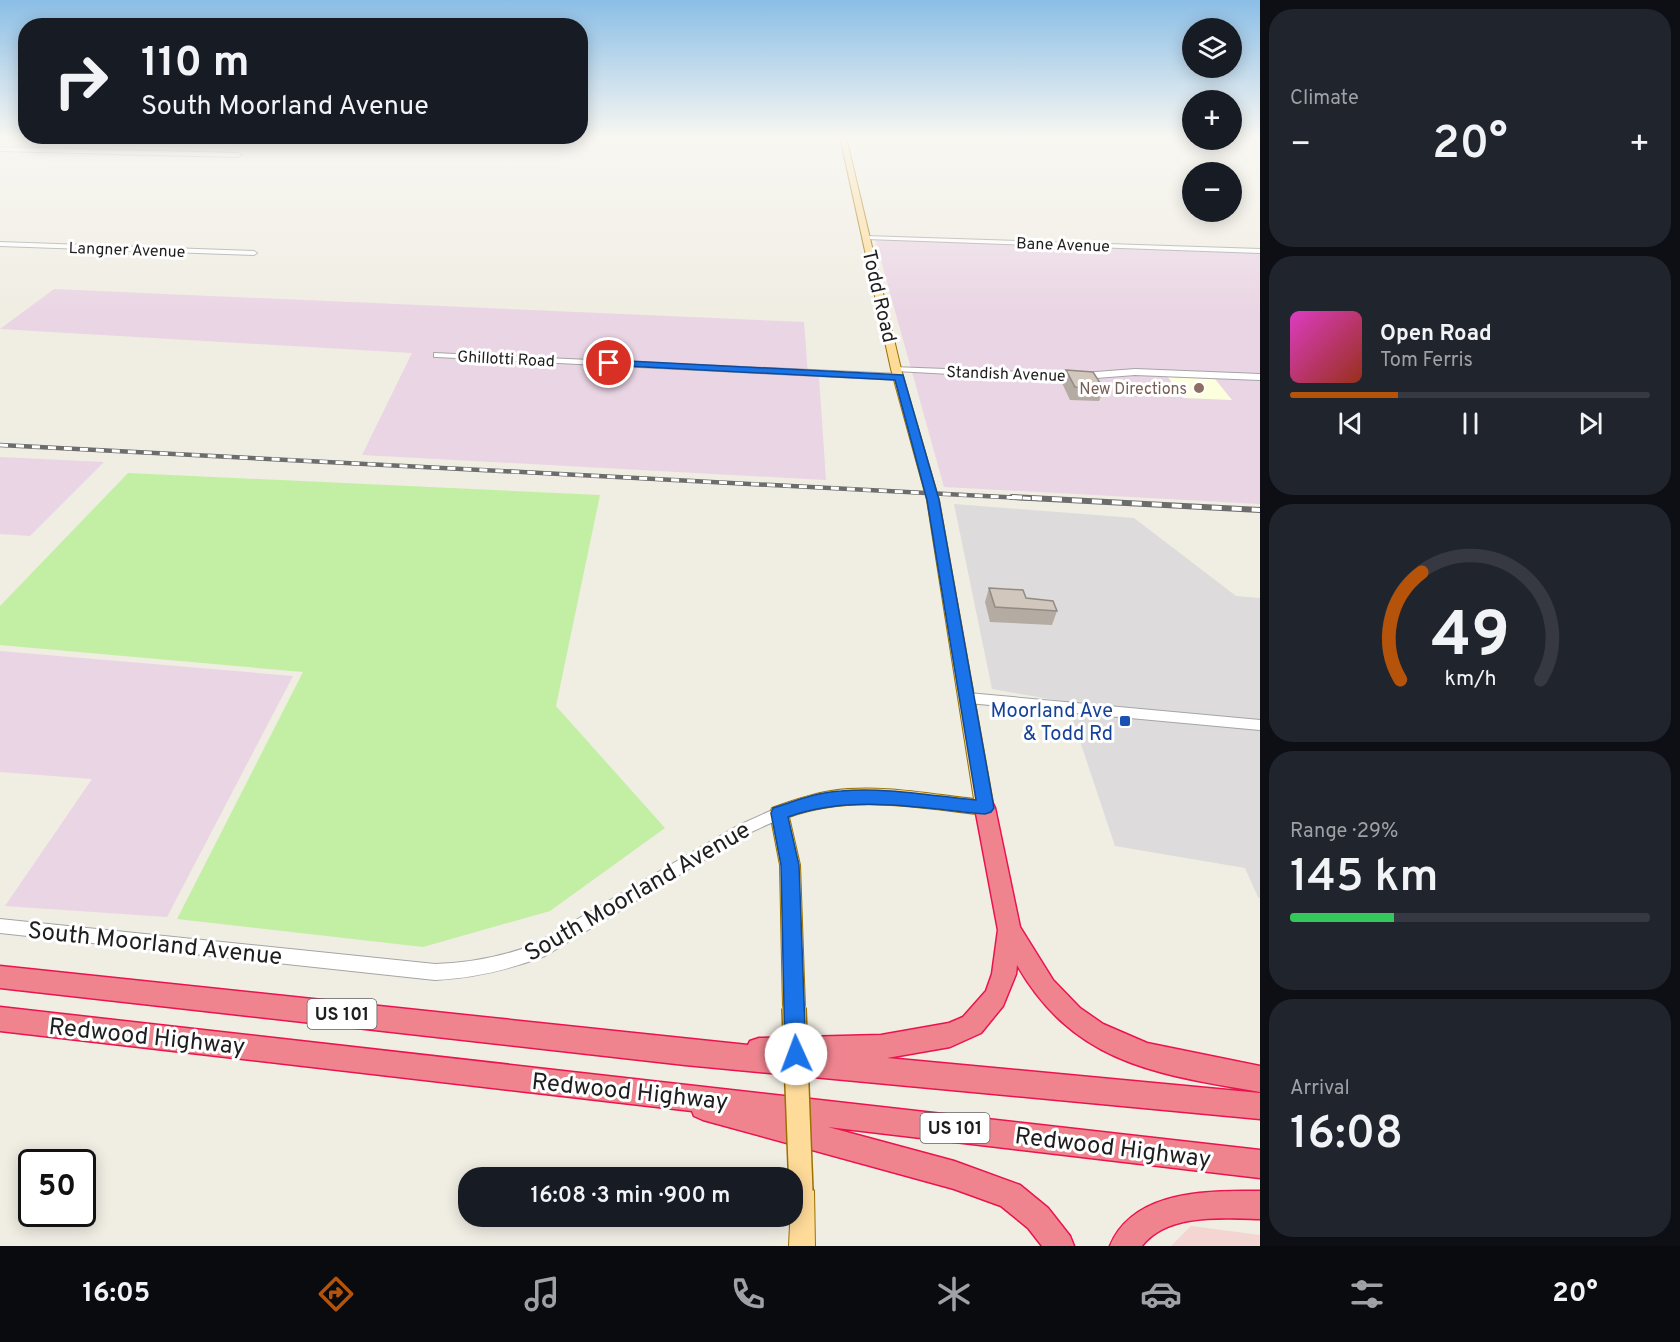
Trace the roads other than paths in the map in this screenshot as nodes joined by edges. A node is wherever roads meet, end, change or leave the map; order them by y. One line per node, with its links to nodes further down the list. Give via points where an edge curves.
1 (857, 195): 2 (main road, Todd Road)
2 (867, 237): 4 (street, Bane Avenue); 7 (main road, Todd Road)
3 (0, 244): 5 (street, Langner Avenue)
4 (1260, 251)
5 (254, 253)
6 (437, 355): 7 (street, Ghillotti Road)
7 (898, 373): 8 (street, Standish Avenue, via 1083,376 1135,372); 9 (main road, Todd Road, via 933,500)
8 (1260, 377)
9 (968, 698): 10 (street); 11 (main road, Todd Road)
10 (1260, 725)
11 (985, 808): 12 (main road, South Moorland Avenue, via 840,797); 14 (highway)
12 (779, 813): 13 (street, South Moorland Avenue, via 742,830 539,951 476,971 435,972); 23 (main road, bridge, via 790,865)
13 (0, 926)
14 (1009, 930): 17 (highway, via 1004,974 995,998 972,1025 950,1035 881,1047); 18 (highway, via 1052,998 1096,1035 1171,1063)
15 (0, 977): 17 (highway, Redwood Highway / US 101)
16 (0, 1019): 19 (highway, Redwood Highway / US 101)
17 (685, 1052): 20 (highway, Redwood Highway / US 101)
18 (1260, 1080)
19 (650, 1093): 21 (highway, Redwood Highway / US 101); 24 (highway, via 954,1175 1010,1195 1038,1218)
20 (1260, 1106)
21 (1260, 1164)
22 (1260, 1205): 25 (highway, via 1210,1204 1161,1214 1129,1237)
23 (802, 1246)
24 (1060, 1246)
25 (1124, 1246)

